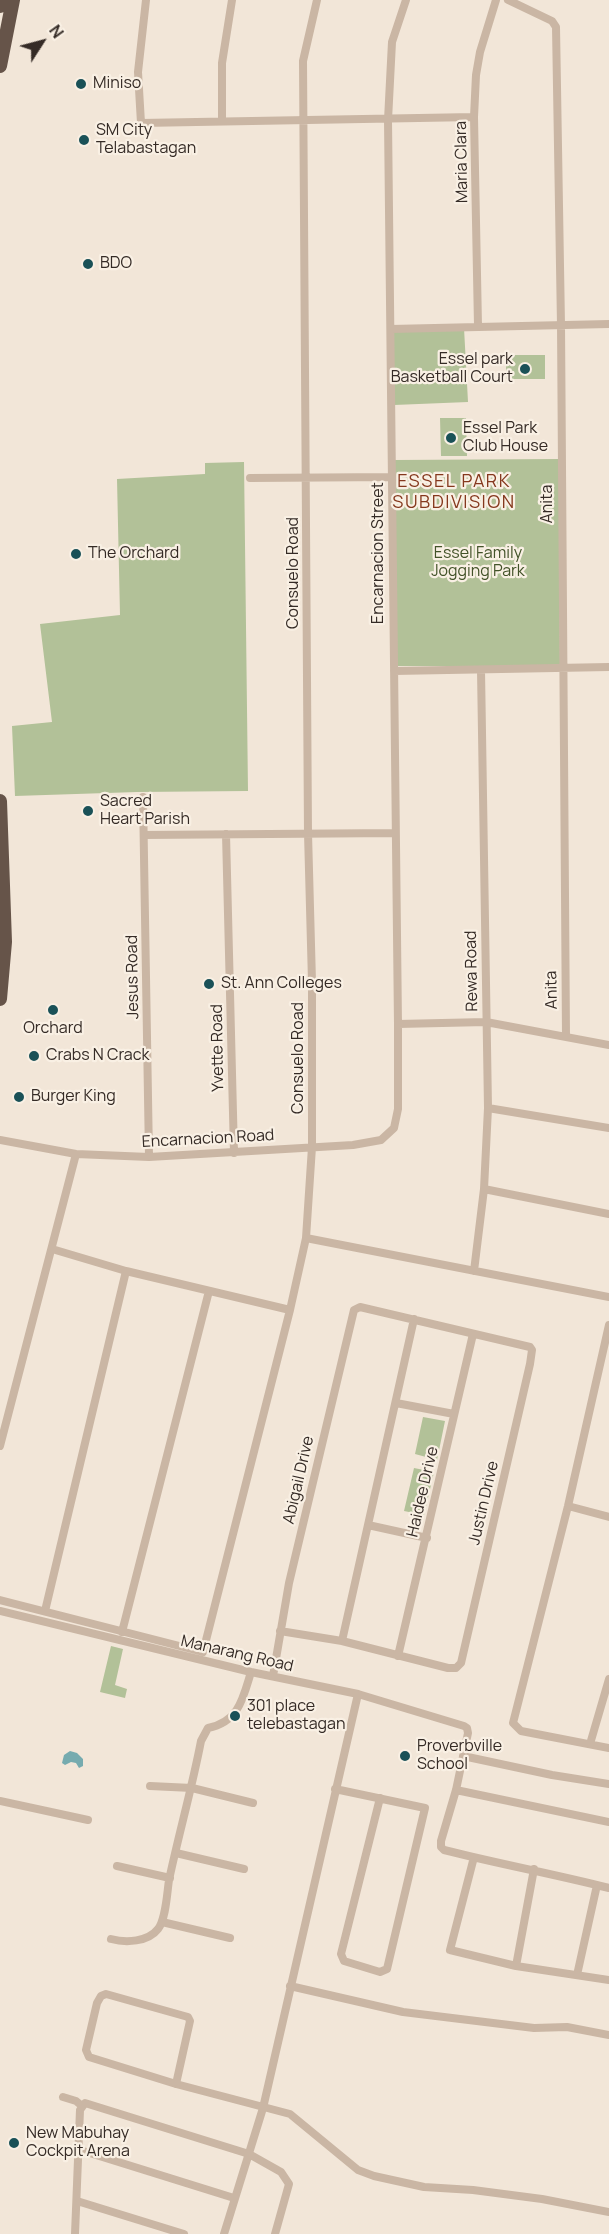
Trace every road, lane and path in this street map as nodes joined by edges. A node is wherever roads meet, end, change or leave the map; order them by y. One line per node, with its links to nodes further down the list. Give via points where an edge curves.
1 (2, 0): 9 (highway)
2 (13, 0): 10 (highway)
3 (146, 0): 15 (street, via 138,72 141,123)
4 (232, 0): 15 (street, via 222,63)
5 (317, 0): 13 (street, Consuelo Road, via 303,61)
6 (406, 0): 14 (street, Encarnacion Street, via 392,42)
7 (496, 0): 12 (street, Maria Clara, via 480,52)
8 (508, 0): 17 (street, Anita, via 552,21 555,27)
9 (0, 6)
10 (3, 41): 11 (highway)
11 (0, 66)
12 (474, 117): 14 (street); 18 (street, Maria Clara)
13 (304, 120): 14 (street); 15 (street); 20 (street, Consuelo Road)
14 (388, 120): 19 (street, Encarnacion Street)
15 (222, 121)
16 (609, 324): 17 (street)
17 (561, 325): 18 (street); 24 (street, Anita)
18 (478, 326): 19 (street)
19 (391, 329): 21 (street, Encarnacion Street)
20 (307, 477): 21 (street); 22 (street); 29 (street, Consuelo Road)
21 (393, 477): 26 (street, Encarnacion Street)
22 (250, 478)
23 (609, 667): 24 (street)
24 (562, 669): 25 (street); 37 (street, Anita)
25 (481, 670): 26 (street); 35 (street, Rewa Road)
26 (394, 671): 30 (street, Encarnacion Street)
27 (143, 797): 32 (street, Jesus Road)
28 (0, 801): 33 (highway)
29 (308, 833): 30 (street); 31 (street); 43 (street, Consuelo Road)
30 (395, 833): 36 (street, Encarnacion Street)
31 (226, 834): 32 (street); 44 (street, Yvette Road)
32 (144, 836): 46 (street, Jesus Road)
33 (1, 843): 34 (highway, via 4,942)
34 (0, 999)
35 (486, 1022): 36 (street); 37 (street); 39 (street, Rewa Road)
36 (398, 1024): 40 (street, Encarnacion Street)
37 (566, 1036): 38 (street)
38 (609, 1045)
39 (488, 1108): 41 (street); 47 (street, Rewa Road)
40 (398, 1109): 43 (street, Encarnacion Road, via 394,1128 381,1140)
41 (609, 1128)
42 (0, 1140): 45 (street, Encarnacion Road)
43 (312, 1147): 44 (street, Encarnacion Road); 49 (street, Consuelo Road)
44 (234, 1153): 46 (street, Encarnacion Road)
45 (76, 1154): 46 (street, Encarnacion Road); 50 (street)
46 (149, 1157)
47 (484, 1189): 48 (street); 52 (street, Rewa Road)
48 (609, 1214)
49 (306, 1238): 52 (street); 55 (street, Consuelo Road)
50 (52, 1248): 51 (street); 61 (street)
51 (126, 1271): 53 (street); 68 (street)
52 (474, 1272): 54 (street)
53 (208, 1292): 55 (street); 70 (street)
54 (609, 1297)
55 (290, 1310): 70 (street, Consuelo Road, via 203,1652)
56 (414, 1319): 58 (street); 59 (street); 69 (street, Abigail Drive, via 354,1310)
57 (609, 1325): 62 (street)
58 (473, 1334): 60 (street, Haidee Drive); 72 (street, Justin Drive, via 527,1345 532,1350 530,1364 461,1663 448,1668)
59 (396, 1403): 60 (street); 64 (street)
60 (454, 1414): 65 (street, Haidee Drive)
61 (0, 1446)
62 (568, 1506): 63 (street); 77 (street, via 513,1723 521,1731)
63 (609, 1517)
64 (368, 1525): 65 (street); 71 (street)
65 (427, 1538): 72 (street, Haidee Drive)
66 (0, 1600): 68 (street)
67 (0, 1611): 73 (street, Manarang Road)
68 (45, 1611): 70 (street)
69 (280, 1631): 71 (street); 74 (street, Abigail Drive)
70 (122, 1632)
71 (342, 1641): 72 (street)
72 (399, 1656)
73 (251, 1672): 74 (street, Manarang Road); 82 (street, via 242,1702 229,1721 206,1731)
74 (273, 1676): 76 (street, Manarang Road)
75 (609, 1679): 77 (street)
76 (358, 1694): 79 (street, Manarang Road, via 461,1724 467,1728); 83 (street)
77 (590, 1744): 78 (street)
78 (609, 1748)
79 (463, 1756): 80 (street); 84 (street)
80 (609, 1784)
81 (150, 1786): 82 (street)
82 (192, 1788): 87 (street); 90 (street)
83 (335, 1789): 85 (street); 104 (street)
84 (456, 1790): 89 (street); 91 (street, via 440,1843 444,1850)
85 (380, 1798): 85 (street, via 341,1954 344,1961 380,1972 387,1969 425,1811 424,1807)
86 (0, 1801): 88 (street)
87 (253, 1803)
88 (88, 1820)
89 (609, 1822)
90 (176, 1853): 93 (street); 95 (street)
91 (474, 1857): 94 (street); 101 (street, via 450,1950)
92 (117, 1866): 95 (street)
93 (244, 1869)
94 (534, 1869): 96 (street); 101 (street)
95 (170, 1878): 98 (street)
96 (597, 1885): 97 (street); 102 (street)
97 (609, 1888)
98 (162, 1922): 99 (street); 100 (street, via 145,1937)
99 (230, 1938)
100 (111, 1939)
101 (516, 1966): 102 (street)
102 (577, 1975): 103 (street)
103 (609, 1980)
104 (290, 1986): 105 (street, via 403,2013 534,2028 567,2027); 109 (street)
105 (609, 2035)
106 (176, 2084): 106 (street, via 89,2057 86,2050 101,1996 106,1994 188,2017); 109 (street)
107 (63, 2097): 108 (street, via 76,2101)
108 (81, 2108): 110 (street); 111 (street, via 85,2103)
109 (263, 2108): 111 (street); 114 (street, via 290,2114 358,2170 374,2176 424,2187 542,2199)
110 (80, 2150): 112 (street); 113 (street)
111 (249, 2154): 112 (street); 118 (street, via 281,2172 290,2184)
112 (234, 2198): 117 (street)
113 (77, 2201): 115 (street); 116 (street)
114 (609, 2212)
115 (75, 2234)
116 (184, 2234)
117 (224, 2234)
118 (275, 2234)

